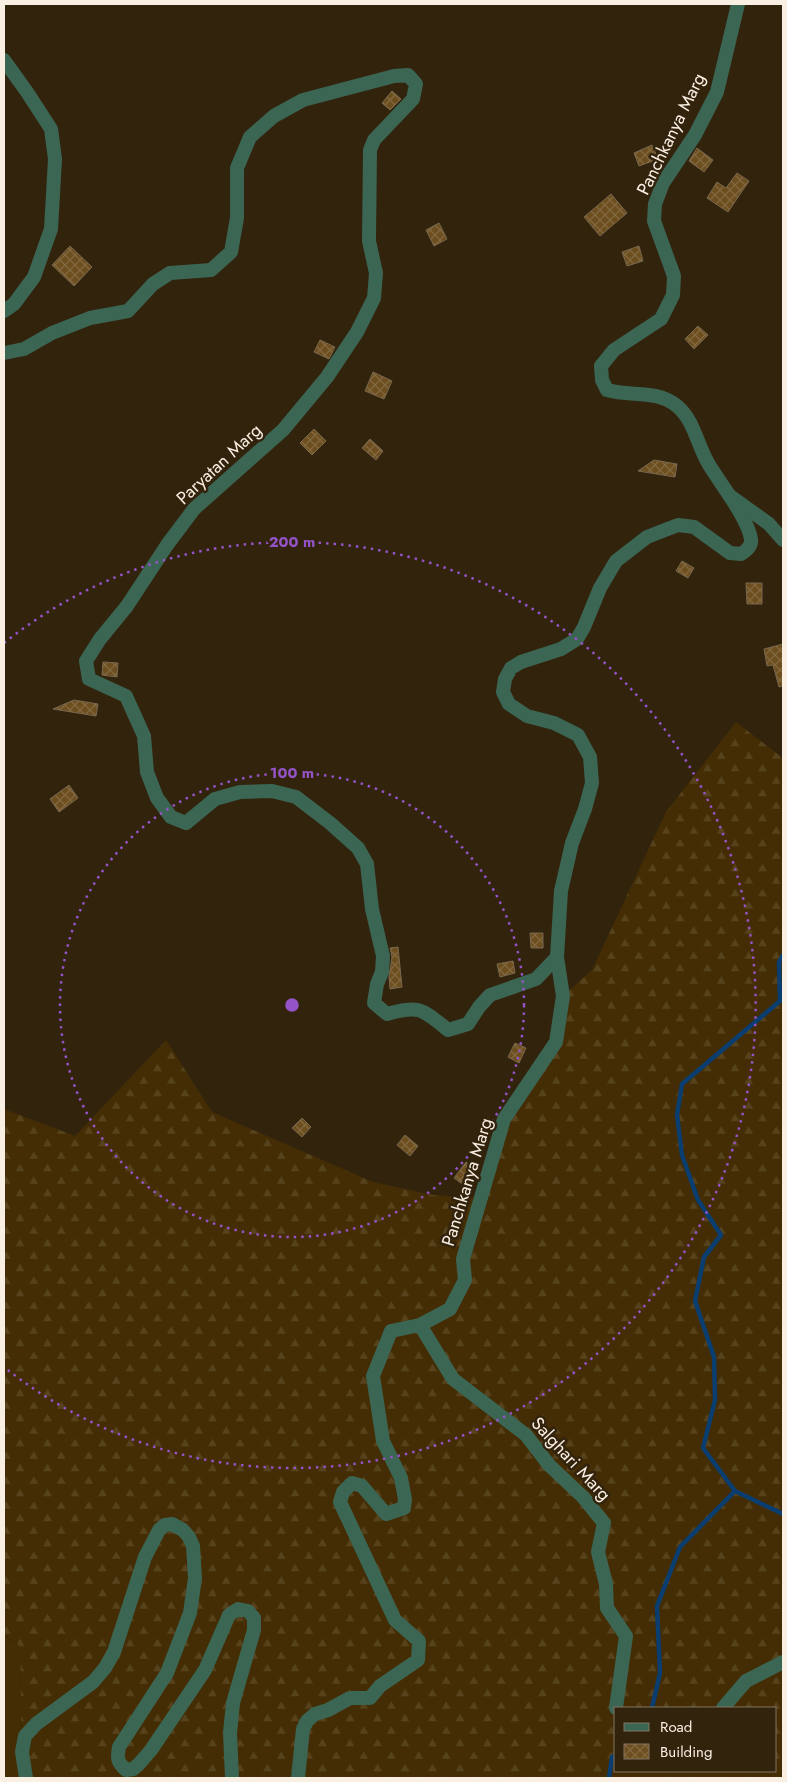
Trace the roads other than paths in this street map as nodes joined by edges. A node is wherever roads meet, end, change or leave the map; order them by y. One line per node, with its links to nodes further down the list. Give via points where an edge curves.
1 (738, 4): 5 (street, Panchkanya Marg, via 717,92 655,204 654,221 674,276 673,296 661,319 614,350 600,366 607,390 620,394 650,394 666,399 687,416 707,461)
2 (4, 60): 3 (street, via 51,128 55,159 51,229 34,277)
3 (4, 312)
4 (4, 354): 7 (street, Paryatan Marg, via 24,349 52,333 90,318 128,311 153,284 170,273 211,270 232,252 237,218 237,168 250,137 274,116 303,100 408,75 416,84 413,99 374,140 370,150 369,241 376,273 374,298 357,332 327,377 284,430 194,509 166,545 127,606 86,661 89,679 126,696 144,736 147,772 157,798 171,817 186,824 215,799 240,792 272,791 296,797 358,848 367,864 372,909 383,956 374,1003 387,1014 409,1008 423,1011 448,1030 468,1024 490,995 536,979)
5 (730, 496): 6 (street, via 769,524); 7 (street, Panchkanya Marg, via 751,541 742,554 730,554 694,527 678,525 647,537 616,561 577,639 561,649 511,668 505,679 503,692 509,704 526,716 578,735 590,757 592,783 572,843 561,891)
6 (783, 540)
7 (557, 957): 8 (street, Panchkanya Marg, via 563,996 556,1042 504,1119 463,1258 464,1280 456,1301 450,1309)
8 (420, 1325): 10 (street, Salghari Marg, via 453,1379 526,1436 604,1523 598,1552 606,1584 607,1608 626,1636); 14 (street, Panchkanya Marg, via 391,1331 373,1376 383,1441 401,1478 404,1508 386,1514 362,1486 352,1484 343,1492 340,1502 395,1620 419,1641 418,1660 380,1686 370,1698 350,1698 308,1721 303,1729)
9 (783, 1662): 11 (street, via 746,1681)
10 (616, 1707)
11 (724, 1707)
12 (26, 1778): 13 (street, via 22,1752 25,1736 36,1724 93,1682 105,1668 114,1652 145,1557 159,1530 172,1524 189,1537 193,1546 195,1578 190,1613 167,1673 119,1747 117,1758 126,1770 139,1764 205,1670 229,1615 238,1610 248,1611 254,1618 254,1630 232,1703)
13 (232, 1778)
14 (298, 1778)

